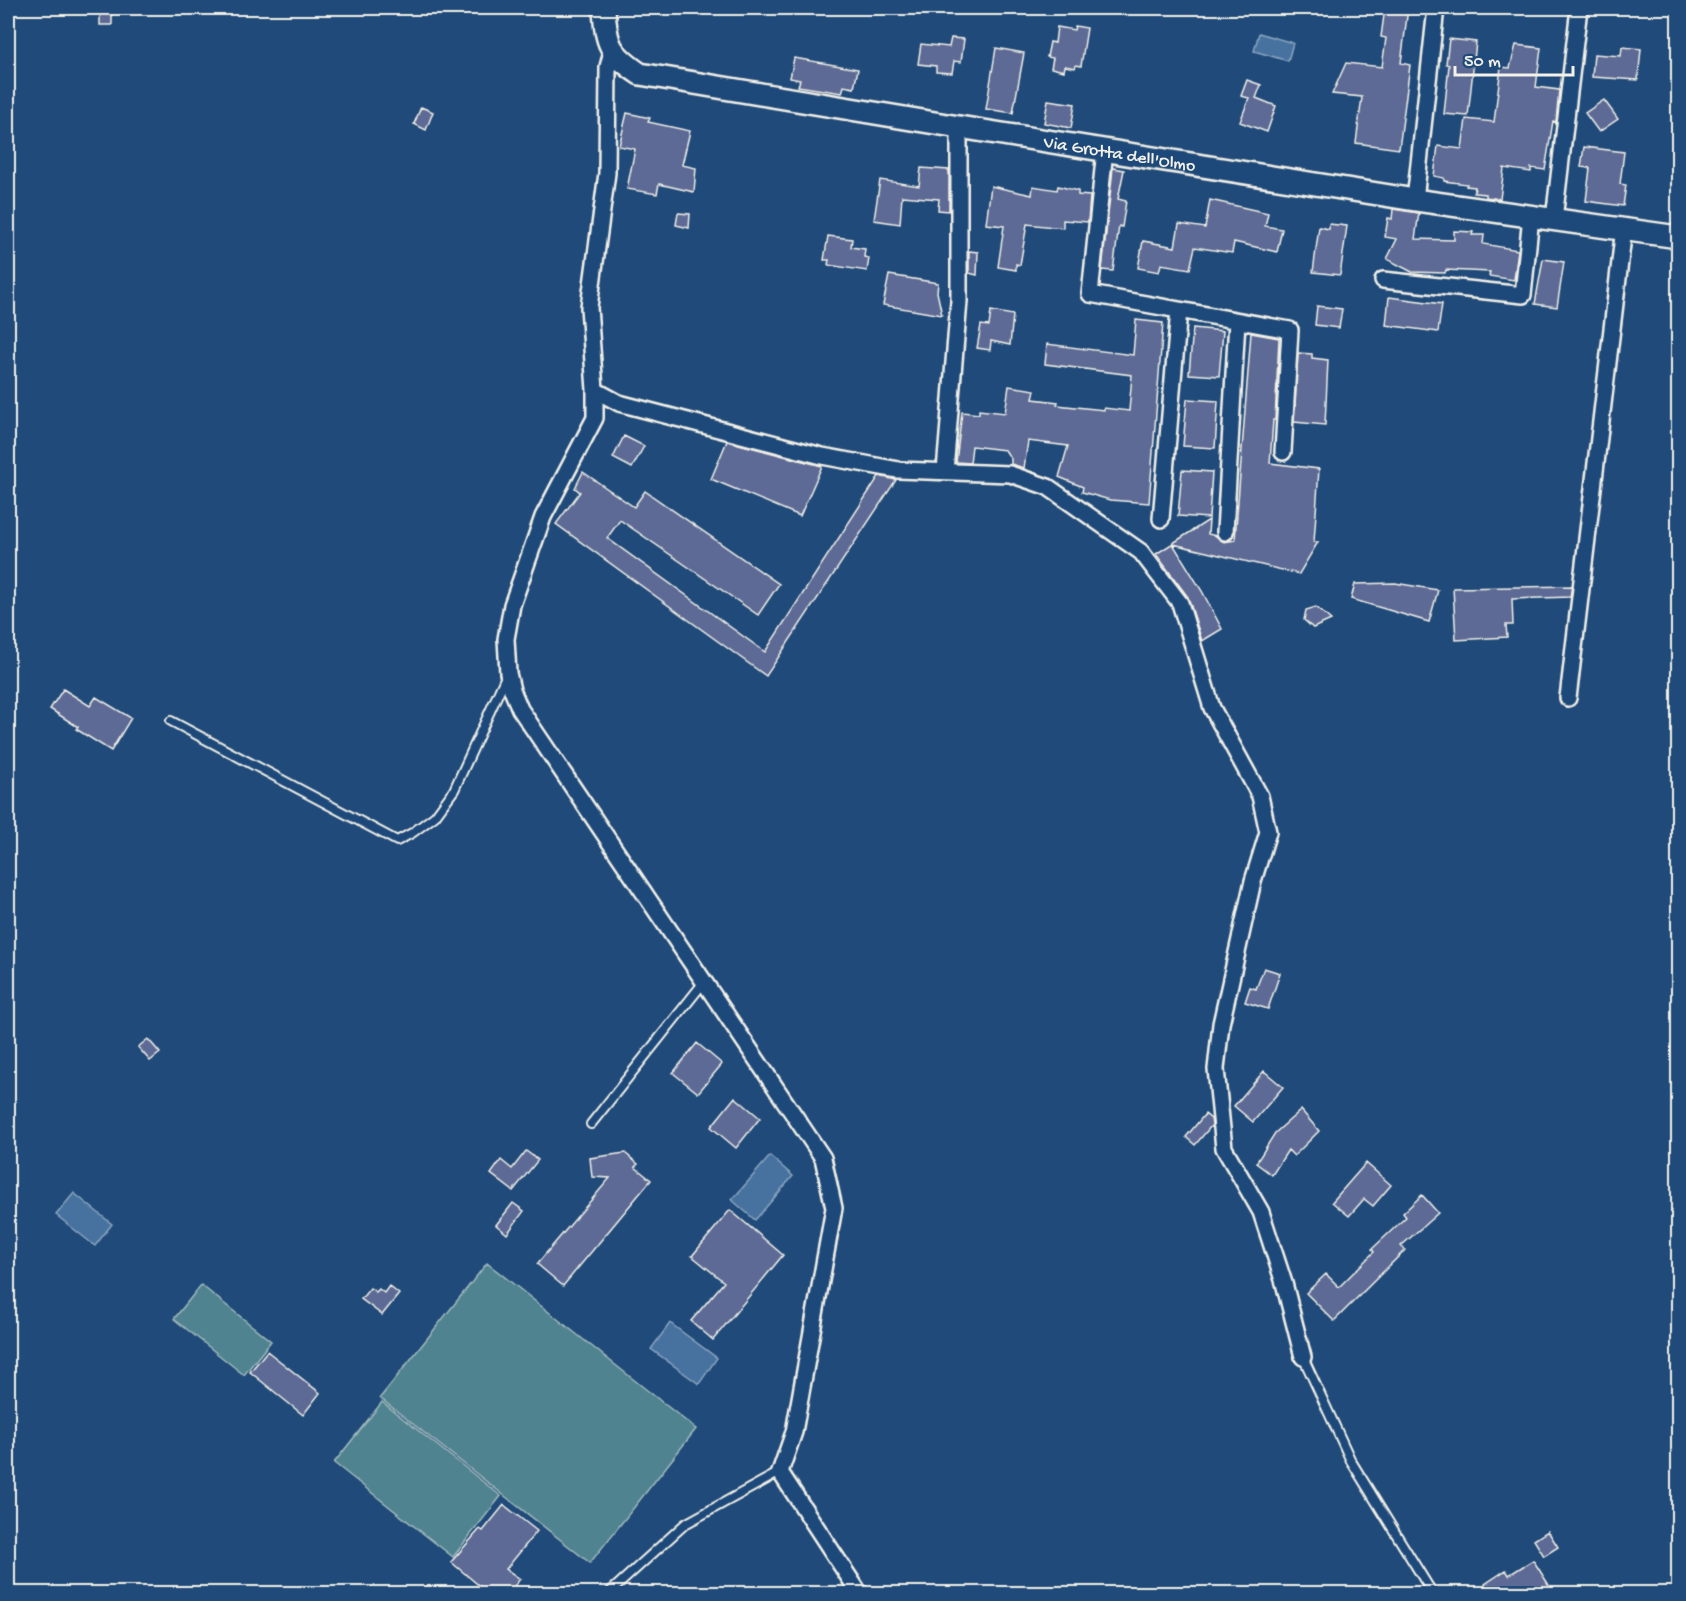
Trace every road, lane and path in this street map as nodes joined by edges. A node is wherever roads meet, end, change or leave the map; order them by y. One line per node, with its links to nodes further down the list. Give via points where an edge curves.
1 (604, 8): 4 (street, via 605,32)
2 (1436, 8): 7 (street)
3 (1579, 8): 9 (street)
4 (612, 51): 5 (street, Via Grotta dell'Olmo, via 640,74); 15 (street, via 608,67 607,173 589,307)
5 (959, 127): 6 (street, Via Grotta dell'Olmo); 17 (street, via 960,301)
6 (1105, 150): 7 (street, Via Grotta dell'Olmo); 13 (street, via 1089,294)
7 (1415, 200): 8 (street, Via Grotta dell'Olmo)
8 (1531, 216): 9 (street, Via Grotta dell'Olmo); 12 (street, via 1523,295)
9 (1554, 219): 10 (street, Via Grotta dell'Olmo)
10 (1624, 228): 11 (street, Via Grotta dell'Olmo); 21 (street)
11 (1678, 237)
12 (1383, 280)
13 (1179, 310): 14 (street); 18 (street)
14 (1237, 321): 16 (street, via 1290,330); 19 (street)
15 (595, 390): 17 (street, via 620,403 822,456 898,470); 20 (street, via 595,418 543,518 512,605 506,639)
16 (1283, 452)
17 (945, 471): 25 (street, via 1010,474 1048,487 1141,552 1179,603 1212,708 1260,796 1268,832 1221,1024 1216,1069 1224,1149 1261,1212)
18 (1161, 519)
19 (1225, 532)
20 (508, 673): 22 (lane, via 454,790 435,816 397,841); 23 (street, via 520,709)
21 (1568, 698)
22 (171, 720)
23 (704, 981): 24 (lane); 26 (street, via 823,1158 834,1208 794,1432)
24 (591, 1124)
25 (1303, 1357): 29 (lane, via 1351,1461)
26 (780, 1472): 27 (lane, via 686,1524); 28 (street)
27 (608, 1593)
28 (860, 1593)
29 (1433, 1593)

